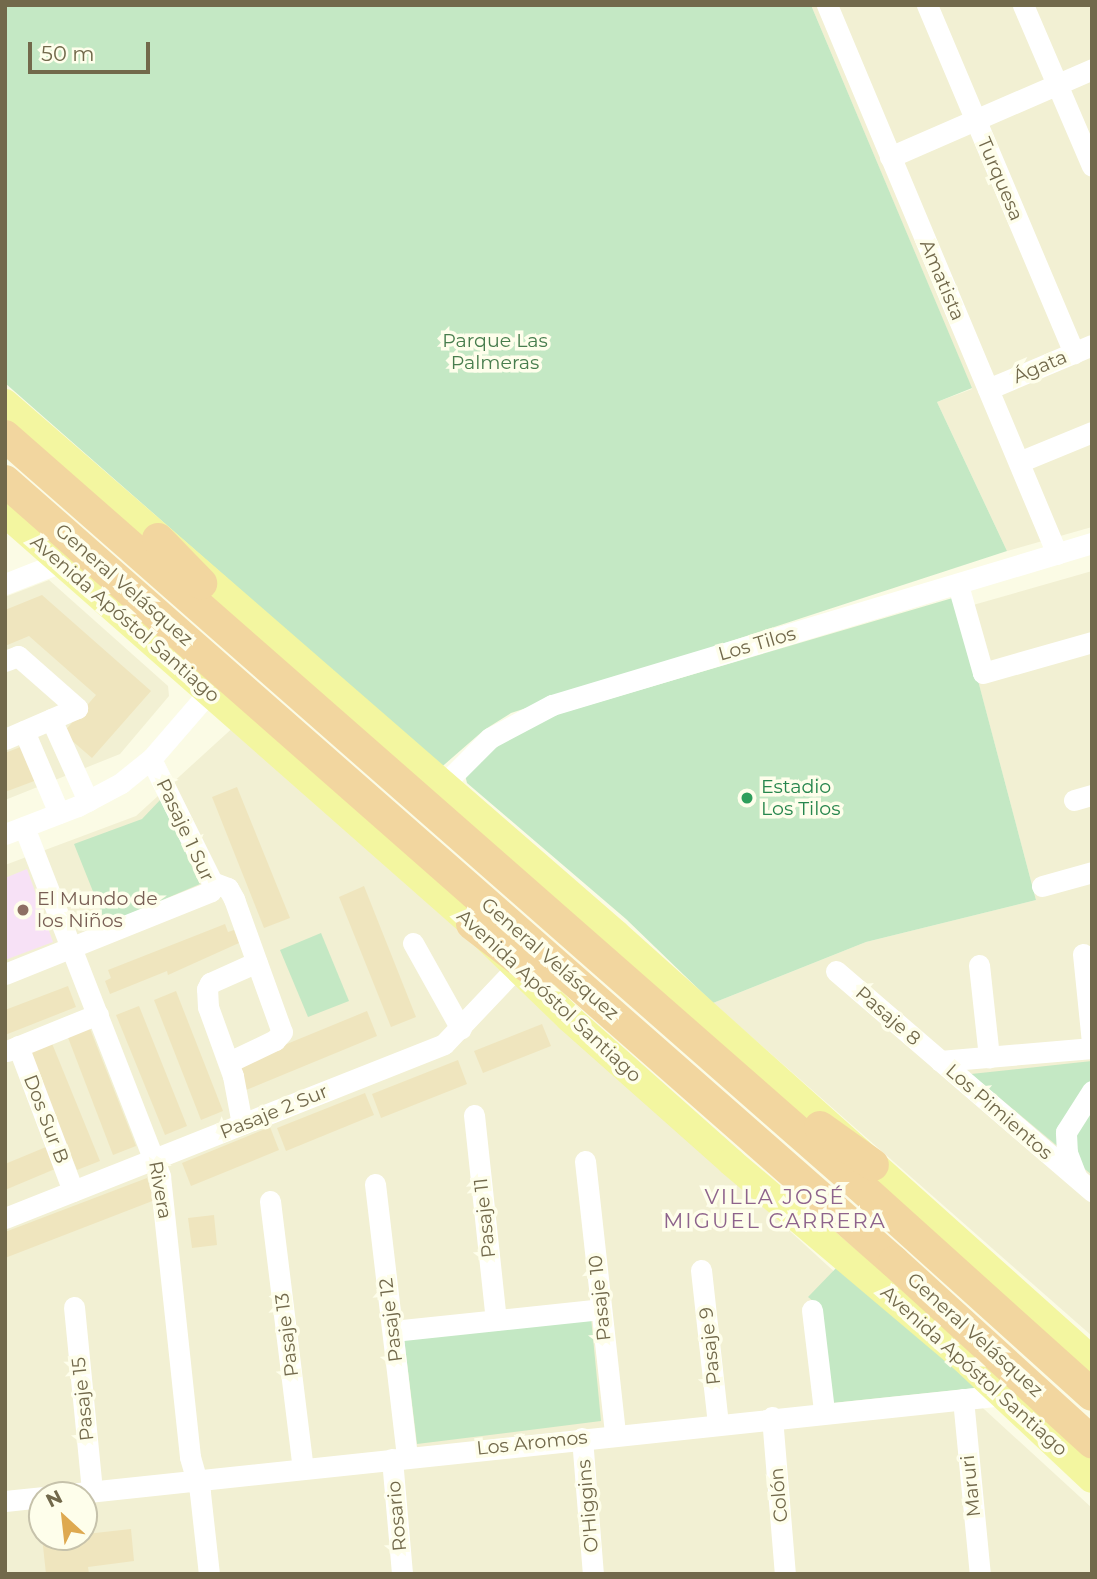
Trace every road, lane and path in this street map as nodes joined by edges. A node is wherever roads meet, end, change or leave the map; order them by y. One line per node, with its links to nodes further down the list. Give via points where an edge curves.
1 (827, 5): 7 (street, Amatista)
2 (927, 5): 6 (street, Turquesa)
3 (1023, 5): 5 (street)
4 (1092, 69): 5 (street)
5 (1057, 84): 6 (street); 8 (street)
6 (975, 120): 7 (street); 9 (street, Turquesa)
7 (890, 157): 10 (street, Amatista)
8 (1092, 166)
9 (1083, 349): 10 (street, Ágata)
10 (988, 389): 14 (street, Amatista)
11 (5, 403): 17 (main road)
12 (1092, 432): 14 (street)
13 (5, 436): 28 (highway, General Velásquez)
14 (1019, 462): 19 (street, Amatista)
15 (5, 481): 55 (highway, General Velásquez)
16 (5, 513): 20 (main road, Avenida Apóstol Santiago)
17 (158, 539): 28 (highway); 30 (main road)
18 (1092, 543): 19 (street, Los Tilos)
19 (1057, 554): 22 (street, Los Tilos)
20 (61, 562): 21 (street); 25 (main road, Avenida Apóstol Santiago)
21 (5, 584)
22 (958, 585): 23 (street, via 984,673); 30 (street, Los Tilos, via 535,712 490,738)
23 (1092, 642)
24 (5, 661): 26 (street, via 18,656 77,708)
25 (209, 692): 29 (street); 37 (main road, Avenida Apóstol Santiago)
26 (51, 719): 27 (street); 31 (street)
27 (15, 734): 32 (street)
28 (366, 753): 48 (highway, General Velásquez)
29 (151, 759): 31 (street); 35 (street, Pasaje 1 Sur)
30 (444, 784): 60 (main road)
31 (88, 801): 32 (street)
32 (59, 813): 33 (street)
33 (15, 831): 39 (street, Rivera)
34 (1092, 872): 36 (street)
35 (212, 882): 39 (street, Pasaje 1 Sur, via 211,891 201,896); 41 (street, via 228,888)
36 (1042, 886)
37 (472, 924): 43 (main road, Avenida Apóstol Santiago); 55 (highway)
38 (413, 943): 47 (street)
39 (72, 948): 45 (street, Pasaje 1 Sur); 46 (street, Rivera)
40 (1083, 954): 49 (street)
41 (257, 962): 53 (street, via 209,983 207,989 210,1016); 53 (street, via 282,1032 275,1040)
42 (979, 965): 51 (street)
43 (516, 968): 47 (street, Pasaje 2 Sur); 73 (main road, Avenida Apóstol Santiago, via 731,1162)
44 (836, 971): 52 (street, Pasaje 8)
45 (5, 974)
46 (98, 1014): 50 (street); 58 (street, Rivera)
47 (461, 1029): 57 (street, Pasaje 2 Sur, via 438,1047)
48 (693, 1040): 60 (highway); 74 (highway, General Velásquez)
49 (1092, 1046): 51 (street, Los Pimientos)
50 (12, 1049): 63 (street, Dos Sur B)
51 (989, 1057): 52 (street, Los Pimientos)
52 (940, 1061): 62 (street, Los Pimientos)
53 (229, 1062): 57 (street)
54 (1092, 1091): 62 (street, Los Pimientos, via 1066,1132 1067,1153)
55 (717, 1106): 81 (highway, General Velásquez)
56 (474, 1115): 70 (street, Pasaje 11)
57 (242, 1124): 58 (street, Pasaje 2 Sur)
58 (155, 1158): 63 (street, Pasaje 2 Sur); 85 (street, Rivera)
59 (585, 1161): 68 (street, Pasaje 10)
60 (873, 1165): 72 (main road)
61 (376, 1184): 71 (street, Pasaje 12)
62 (1085, 1185)
63 (74, 1191): 65 (street, Pasaje 2 Sur)
64 (270, 1201): 83 (street, Pasaje 13)
65 (5, 1218)
66 (701, 1270): 78 (street, Pasaje 9)
67 (74, 1307): 86 (street, Pasaje 15)
68 (601, 1309): 70 (street); 79 (street, Pasaje 10)
69 (812, 1310): 76 (street)
70 (496, 1321): 71 (street)
71 (393, 1331): 82 (street, Pasaje 12)
72 (1092, 1360)
73 (1004, 1395): 75 (street, Los Aromos); 84 (main road, Avenida Apóstol Santiago)
74 (1092, 1395)
75 (963, 1399): 76 (street, Los Aromos); 94 (street, Maruri)
76 (824, 1411): 77 (street, Los Aromos)
77 (772, 1417): 78 (street, Los Aromos); 93 (street, Colón)
78 (718, 1423): 79 (street, Los Aromos)
79 (615, 1434): 80 (street, Los Aromos)
80 (582, 1438): 82 (street, Los Aromos); 92 (street, O'Higgins)
81 (1092, 1442)
82 (400, 1458): 83 (street, Los Aromos); 91 (street, Rosario)
83 (303, 1468): 85 (street, Los Aromos)
84 (1092, 1479)
85 (196, 1480): 87 (street, Los Aromos); 90 (street, Rivera)
86 (91, 1481)
87 (98, 1491)
88 (28, 1499): 89 (street)
89 (5, 1501)
90 (209, 1574)
91 (402, 1574)
92 (593, 1574)
93 (785, 1574)
94 (980, 1574)

